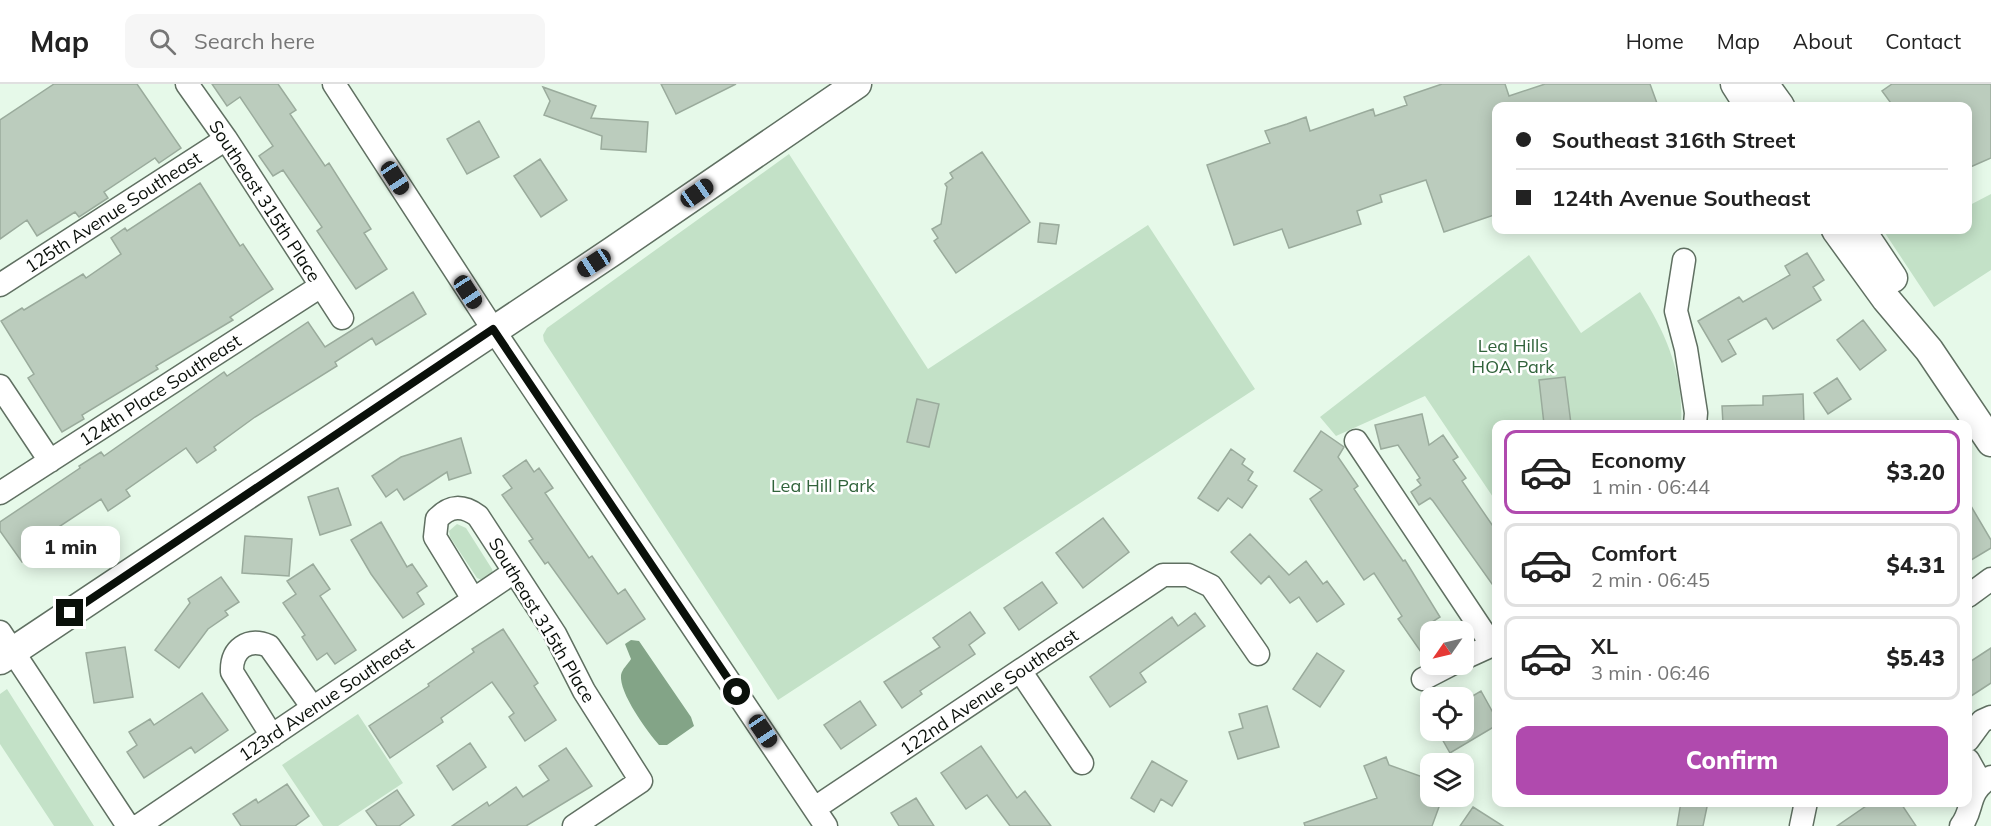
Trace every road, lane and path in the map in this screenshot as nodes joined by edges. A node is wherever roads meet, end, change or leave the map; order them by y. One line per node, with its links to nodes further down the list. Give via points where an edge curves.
1 (186, 84): 8 (street, Southeast 315th Place)
2 (334, 84): 15 (street)
3 (857, 84): 15 (street)
4 (1735, 84): 6 (street)
5 (1764, 84): 7 (street)
6 (1746, 102)
7 (1777, 102)
8 (225, 139): 12 (street, 125th Avenue Southeast); 13 (street, Southeast 315th Place)
9 (1839, 234): 16 (street)
10 (1864, 234): 16 (street, via 1903,293)
11 (1684, 260): 18 (street, via 1676,311 1686,348)
12 (0, 285)
13 (321, 286): 14 (street, Southeast 315th Place); 21 (street, 124th Place Southeast)
14 (342, 318)
15 (493, 329): 29 (street); 45 (street)
16 (1929, 350): 20 (street)
17 (0, 386): 21 (street)
18 (1695, 420)
19 (1356, 441): 27 (street)
20 (1991, 442)
21 (50, 461): 22 (street, 124th Place Southeast)
22 (0, 493)
23 (514, 572): 26 (street, 123rd Avenue Southeast); 26 (street, Southeast 315th Place, via 478,516 462,507 444,512 437,519 435,537); 48 (street, Southeast 315th Place, via 641,781)
24 (1991, 579): 25 (street)
25 (1972, 593)
26 (473, 599): 35 (street, 123rd Avenue Southeast)
27 (1492, 641)
28 (1492, 645): 30 (street)
29 (4, 648): 46 (street)
30 (1474, 653)
31 (1258, 654): 32 (street, 122nd Avenue Southeast, via 1211,586 1188,575 1163,575)
32 (1021, 672): 39 (street); 45 (street, 122nd Avenue Southeast)
33 (1431, 675): 34 (street)
34 (1423, 679)
35 (313, 708): 38 (street, 123rd Avenue Southeast); 38 (street, via 269,646 260,642 242,646 235,653 232,672)
36 (1991, 717): 37 (street, via 1982,721)
37 (1972, 735)
38 (272, 736): 47 (street, 123rd Avenue Southeast)
39 (1082, 763)
40 (1972, 764): 41 (street)
41 (1986, 780): 42 (street)
42 (1972, 795)
43 (1805, 807): 49 (street)
44 (1968, 807): 50 (street)
45 (821, 817)
46 (128, 826)
47 (138, 826)
48 (574, 826)
49 (1801, 826)
50 (1961, 826)

